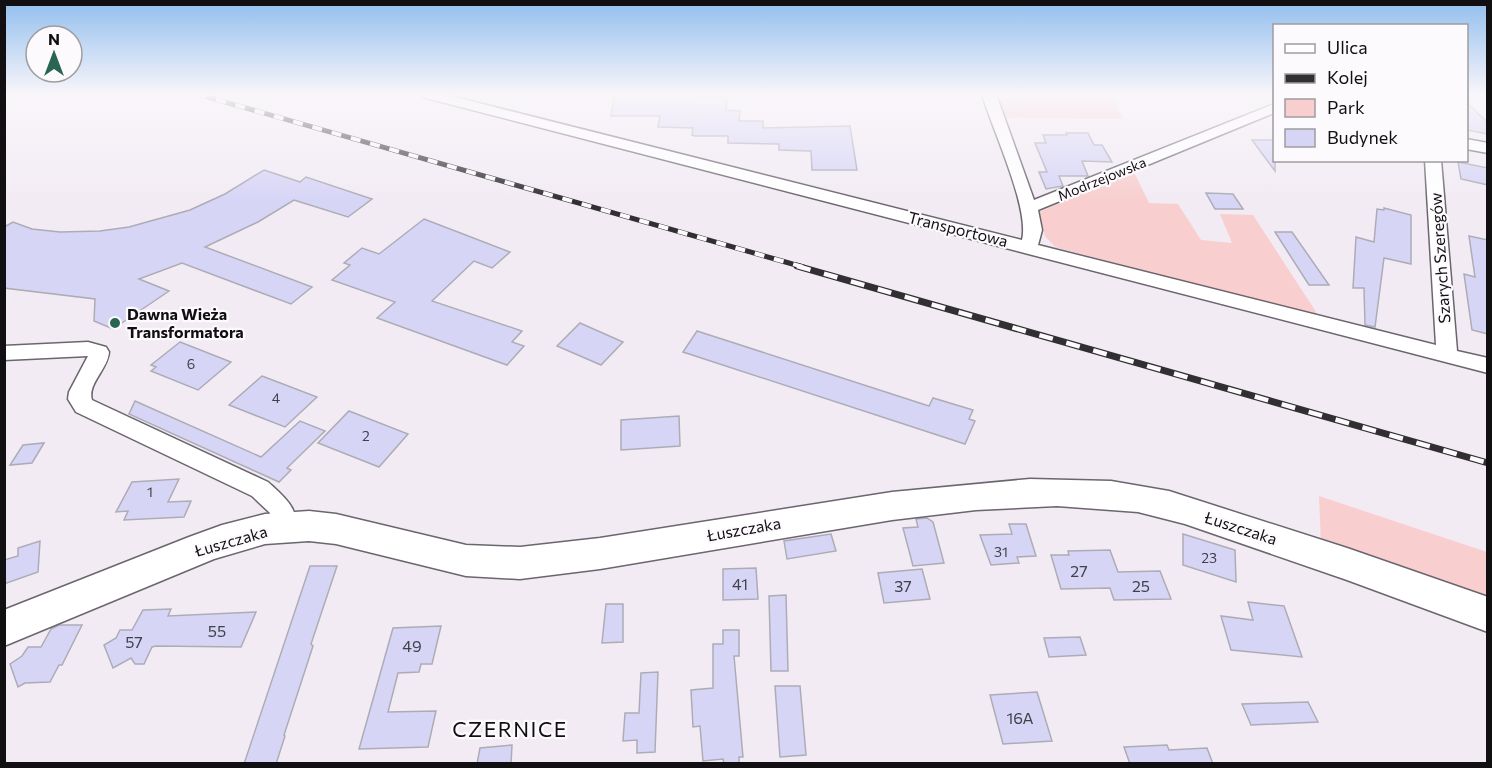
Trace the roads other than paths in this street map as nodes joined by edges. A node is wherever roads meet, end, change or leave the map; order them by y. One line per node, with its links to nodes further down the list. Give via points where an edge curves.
1 (569, 130): 8 (street, Transportowa)
2 (1002, 130): 7 (street)
3 (1221, 130): 7 (street, Modrzejowska)
4 (1468, 144): 5 (street)
5 (1488, 148)
6 (1433, 162): 10 (street, Szarych Szeregów)
7 (1029, 208): 8 (street, via 1033,230)
8 (1029, 247): 10 (street, Transportowa)
9 (4, 353): 12 (street, via 88,349 99,352 79,395 84,406 251,484 281,508)
10 (1447, 356): 11 (street, Transportowa)
11 (1488, 366)
12 (284, 526): 13 (street, Łuszczaka, via 344,531 446,557 515,564 575,558 848,511 958,497 1057,492 1116,496 1179,508); 14 (street, Łuszczaka, via 196,550)
13 (1488, 615)
14 (4, 628)

